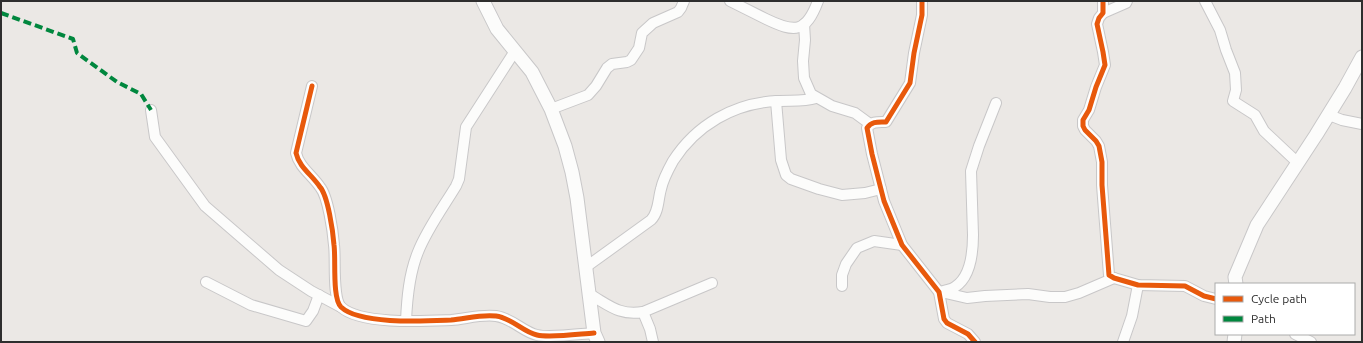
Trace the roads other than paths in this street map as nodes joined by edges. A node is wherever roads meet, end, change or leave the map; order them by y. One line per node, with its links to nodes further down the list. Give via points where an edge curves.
1 (483, 1): 11 (street, via 497,29)
2 (684, 1): 17 (street, via 678,12 653,23 642,33 639,48 631,60 612,64 607,68 588,95)
3 (730, 1): 10 (street, via 784,27 795,28)
4 (818, 1): 10 (street, via 814,12)
5 (922, 1): 20 (street, via 922,15 910,83 886,122)
6 (1103, 1): 9 (street)
7 (1127, 1): 9 (street)
8 (1205, 1): 22 (street, via 1220,30 1236,74 1233,101 1255,115 1264,131)
9 (1103, 13): 26 (street, via 1097,24 1105,65 1083,120 1083,126 1099,146 1109,275)
10 (804, 24): 14 (street, via 804,78 811,94)
11 (515, 51): 17 (street, via 532,72); 38 (street, via 466,127 459,179 418,252 408,287)
12 (1362, 57): 19 (street)
13 (312, 86): 36 (street, via 296,153 300,163 325,196 334,244 336,297)
14 (816, 98): 15 (street, via 804,101); 20 (street, via 855,113)
15 (776, 101): 23 (street, via 781,160 786,175 819,189 842,194); 25 (street, via 734,110 713,120 694,134 667,172 655,216)
16 (996, 103): 32 (street, via 971,171 973,235 969,266 961,282)
17 (551, 109): 25 (street, via 572,172)
18 (151, 110): 34 (street, via 155,137 205,206 279,270)
19 (1328, 115): 21 (street); 22 (street)
20 (870, 124): 23 (street, via 867,128)
21 (1362, 124)
22 (1298, 163): 29 (street, via 1257,225 1236,277)
23 (881, 189): 24 (street)
24 (902, 246): 31 (street, via 874,241 856,248 846,264); 32 (street)
25 (586, 267): 33 (street)
26 (1114, 278): 30 (street); 32 (street, via 1065,297 1028,294 967,298)
27 (206, 282): 34 (street, via 251,305 306,321)
28 (712, 283): 37 (street)
29 (1236, 283)
30 (1138, 285): 35 (street, via 1185,286); 43 (street, via 1132,316)
31 (842, 286)
32 (939, 292): 42 (street, via 944,319 968,334)
33 (590, 294): 37 (street, via 622,313); 40 (street)
34 (319, 295): 36 (street)
35 (1215, 299)
36 (341, 307): 38 (street, via 366,318)
37 (643, 312): 41 (street)
38 (406, 321): 40 (street, via 495,316 509,320 536,335)
39 (1297, 335): 44 (street)
40 (596, 338)
41 (653, 342)
42 (975, 342)
43 (1123, 342)
44 (1311, 342)

